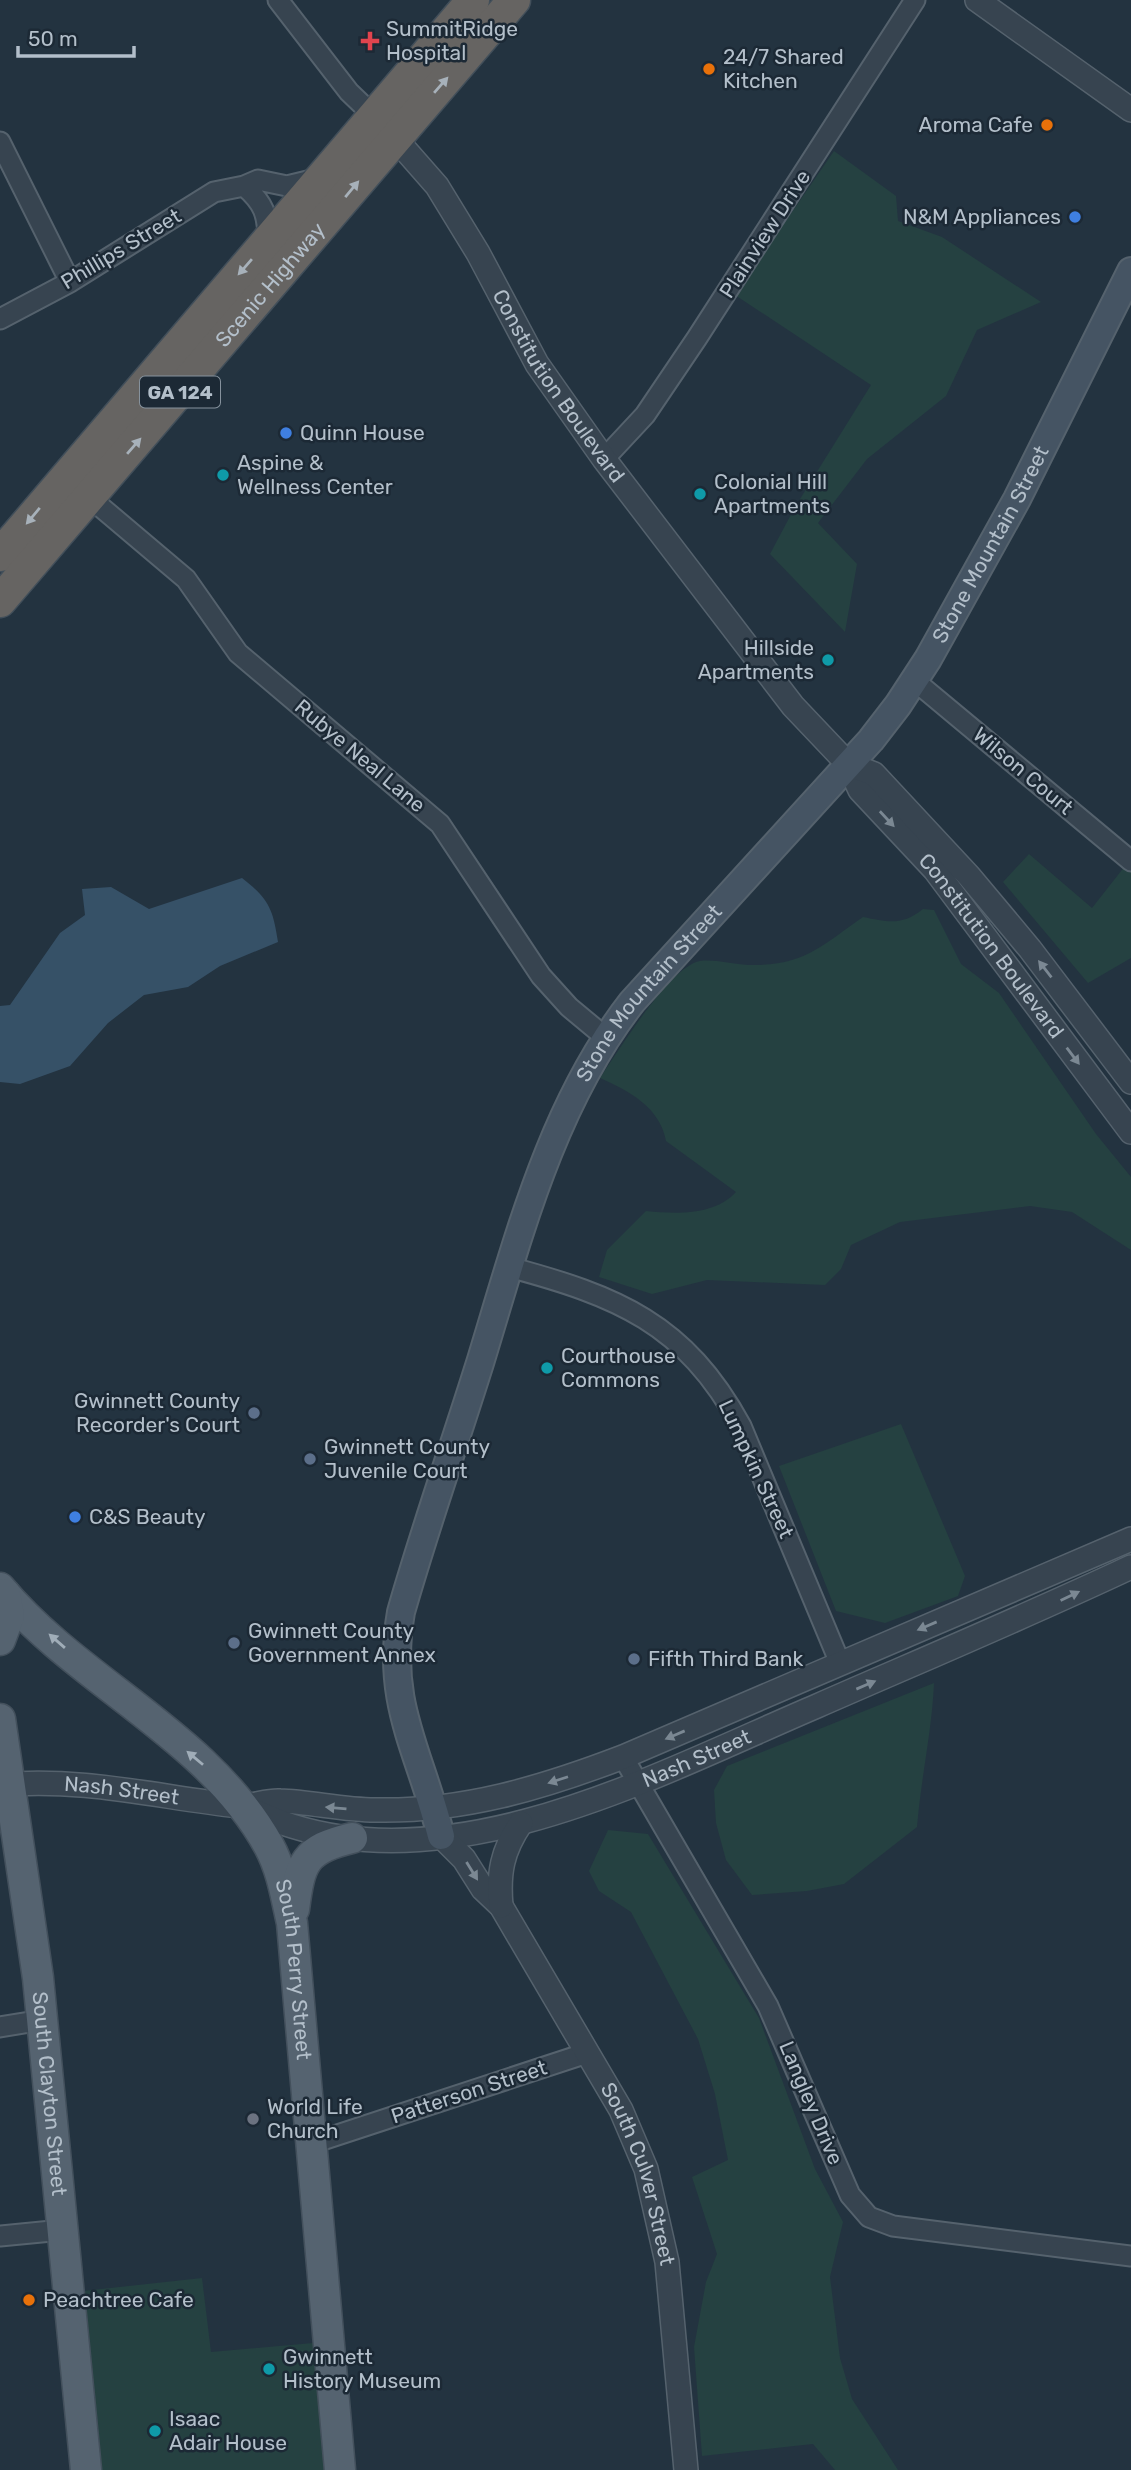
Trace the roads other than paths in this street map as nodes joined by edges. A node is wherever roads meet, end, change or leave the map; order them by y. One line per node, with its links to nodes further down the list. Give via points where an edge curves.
1 (278, 0): 7 (street, Constitution Boulevard, via 354,98)
2 (473, 0): 7 (highway, Scenic Highway / GA 124)
3 (514, 0): 7 (highway, Scenic Highway / GA 124, one-way to 3)
4 (915, 0): 15 (street, Plainview Drive, via 645,415)
5 (977, 0): 6 (street)
6 (1131, 110)
7 (385, 127): 9 (highway, Scenic Highway / GA 124); 15 (street, Constitution Boulevard, via 444,197 537,364); 16 (highway, Scenic Highway / GA 124, one-way to 7)
8 (0, 142): 13 (street)
9 (321, 178): 10 (street, Phillips Street, via 287,186 258,180); 11 (highway, Scenic Highway / GA 124)
10 (244, 186): 11 (street, via 268,216); 13 (street, Phillips Street, via 214,192)
11 (268, 241): 16 (highway, Scenic Highway / GA 124, one-way to 16)
12 (1131, 271): 19 (main road, Stone Mountain Street, via 1017,499)
13 (70, 282): 14 (street, Phillips Street)
14 (0, 319)
15 (604, 460): 20 (street, Constitution Boulevard, via 785,695)
16 (77, 488): 17 (highway, Scenic Highway / GA 124, one-way to 17); 18 (highway, Scenic Highway / GA 124); 22 (street, Rubye Neal Lane, via 186,579 238,653 440,824 532,965 569,1007)
17 (0, 555)
18 (0, 601)
19 (915, 681): 20 (main road, Stone Mountain Street); 21 (street, Wilson Court)
20 (848, 764): 22 (main road, Stone Mountain Street, via 697,928); 23 (street, Constitution Boulevard, one-way to 20, via 969,876 874,774); 24 (street, Constitution Boulevard, one-way to 24, via 860,790 935,870)
21 (1131, 861)
22 (605, 1037): 25 (main road, Stone Mountain Street, via 565,1112)
23 (1131, 1082)
24 (1131, 1132)
25 (509, 1268): 30 (street, Lumpkin Street, via 597,1293 664,1330 691,1353 741,1426); 36 (main road, Stone Mountain Street, via 406,1592 396,1639 398,1696)
26 (1131, 1539): 30 (street, Nash Street, one-way to 30)
27 (1131, 1567): 33 (street, Nash Street, one-way to 27, via 1009,1625)
28 (3, 1591): 29 (main road, via 9,1616); 35 (main road, South Perry Street, one-way to 28, via 221,1780)
29 (0, 1640)
30 (840, 1663): 32 (street, Nash Street, one-way to 32)
31 (0, 1719): 34 (main road, South Clayton Street)
32 (622, 1757): 33 (street, Langley Drive); 36 (street, Nash Street, one-way to 36, via 522,1791)
33 (638, 1783): 37 (street, Nash Street); 48 (street, Langley Drive, via 768,2006 850,2195 869,2217 907,2229)
34 (6, 1784): 35 (street, Nash Street, via 89,1785); 42 (main road, South Clayton Street)
35 (243, 1806): 36 (street, Nash Street, one-way to 35, via 374,1811 278,1801); 39 (street, Nash Street, via 292,1826); 41 (main road, South Perry Street, via 270,1847)
36 (434, 1808): 38 (main road, Stone Mountain Street)
37 (521, 1823): 38 (street, Nash Street); 40 (street, via 500,1868)
38 (441, 1836): 39 (street, Nash Street); 40 (street, South Culver Street, one-way to 40)
39 (352, 1838): 41 (main road, via 309,1855 298,1881)
40 (501, 1906): 44 (street, South Culver Street)
41 (292, 1923): 45 (main road, South Perry Street)
42 (42, 2021): 43 (street); 46 (main road, South Clayton Street)
43 (0, 2026)
44 (587, 2053): 45 (street, Patterson Street); 51 (street, South Culver Street, via 621,2110 646,2169 658,2213 667,2262)
45 (310, 2144): 50 (main road, South Perry Street)
46 (62, 2230): 47 (street); 49 (main road, South Clayton Street)
47 (0, 2236)
48 (1131, 2256)
49 (86, 2470)
50 (340, 2470)
51 (686, 2470)

